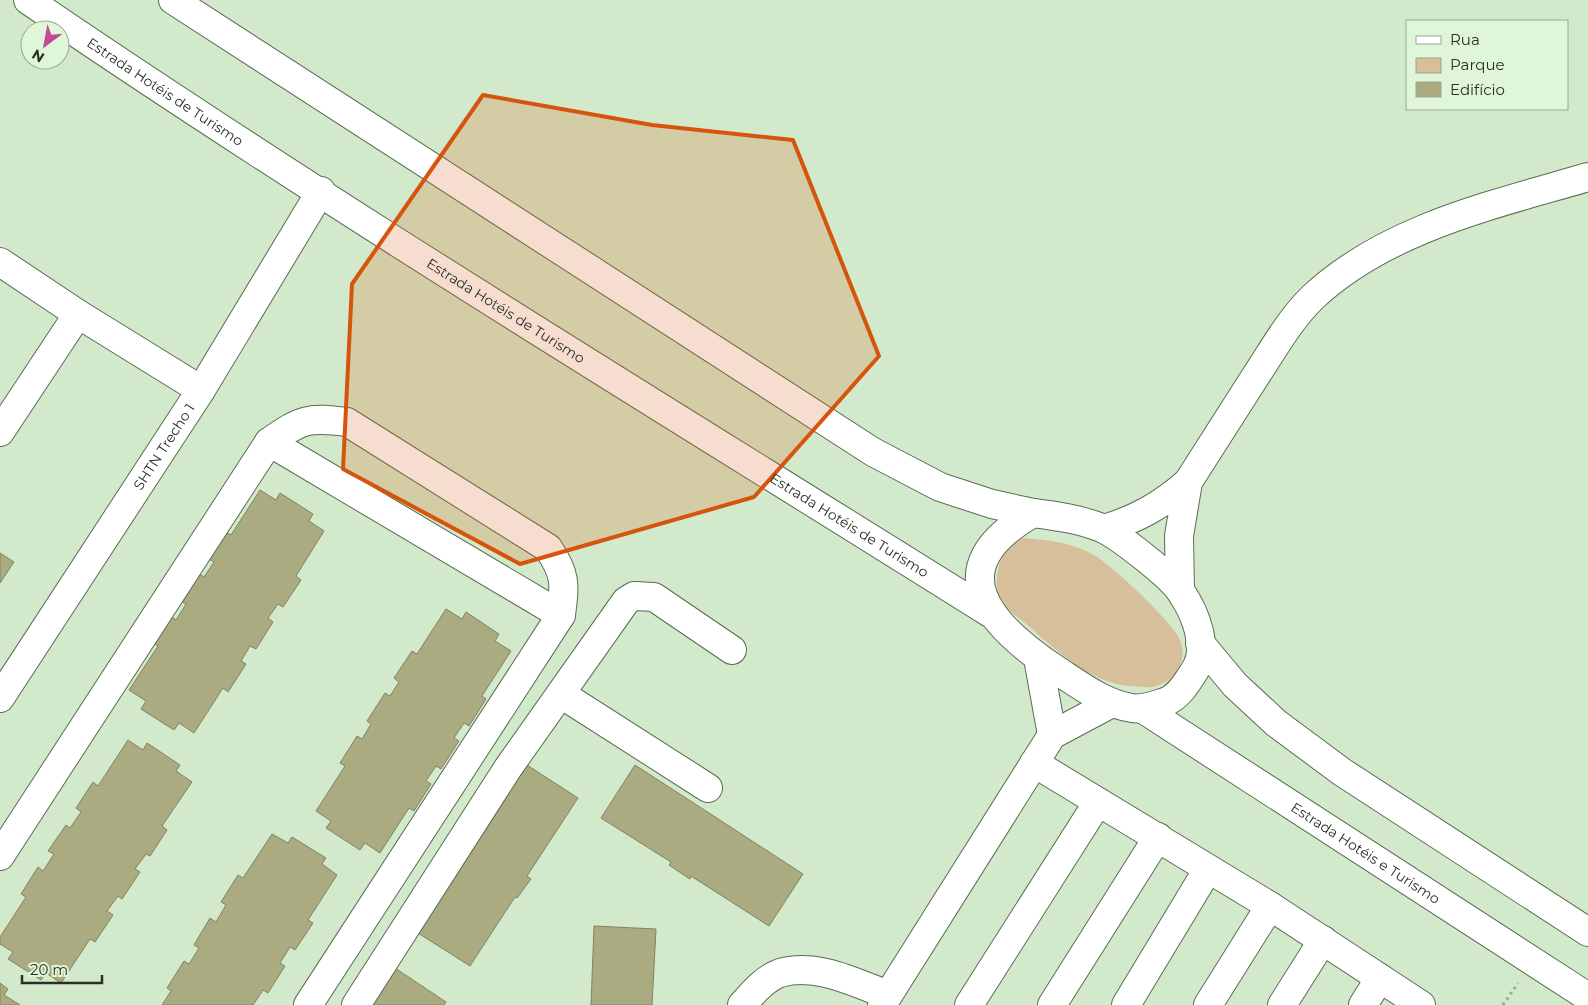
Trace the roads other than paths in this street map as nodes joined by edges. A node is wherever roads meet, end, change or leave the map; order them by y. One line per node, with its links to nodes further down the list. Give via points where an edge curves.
1 (28, 0): 4 (street, Estrada Hotéis de Turismo)
2 (173, 0): 11 (street, via 873,452 940,487)
3 (1588, 177): 10 (street, via 1444,222 1384,247 1349,268 1312,298 1278,341)
4 (321, 191): 7 (street, SHTN Trecho 1); 14 (street, Estrada Hotéis de Turismo)
5 (0, 262): 6 (street)
6 (78, 314): 7 (street); 8 (street)
7 (201, 390): 20 (street, SHTN Trecho 1)
8 (0, 432)
9 (269, 442): 15 (street); 15 (street, via 292,426 317,418 347,422 548,548 560,566 565,585); 28 (street)
10 (1188, 482): 12 (street, via 1150,512); 13 (street, via 1179,536)
11 (1033, 513): 12 (street, via 1071,517); 14 (street, via 1009,527 993,543 979,570)
12 (1104, 529): 13 (street, via 1150,562)
13 (1180, 590): 16 (street, via 1196,618)
14 (990, 613): 18 (street)
15 (561, 614): 36 (street)
16 (1200, 644): 22 (street, via 1198,665 1185,687 1168,700); 31 (street, via 1242,692 1276,723 1342,772)
17 (732, 650): 19 (street, via 654,597 634,596 626,601)
18 (1038, 658): 21 (street); 23 (street)
19 (561, 694): 25 (street); 37 (street, via 508,768)
20 (0, 698)
21 (1112, 703): 22 (street); 23 (street)
22 (1143, 708): 34 (street, Estrada Hotéis e Turismo)
23 (1052, 735): 24 (street)
24 (1034, 763): 26 (street); 35 (street)
25 (708, 788)
26 (1098, 802): 27 (street); 39 (street)
27 (1158, 837): 29 (street); 40 (street)
28 (0, 856)
29 (1208, 869): 30 (street); 41 (street)
30 (1270, 906): 32 (street); 42 (street)
31 (1588, 932)
32 (1323, 940): 33 (street); 43 (street)
33 (1380, 978): 44 (street); 45 (street)
34 (1588, 996)
35 (885, 1000): 38 (street, via 846,979 814,970 780,973 758,986)
36 (308, 1005)
37 (356, 1005)
38 (742, 1005)
39 (969, 1005)
40 (1052, 1005)
41 (1126, 1005)
42 (1208, 1005)
43 (1282, 1005)
44 (1363, 1005)
45 (1422, 1005)

